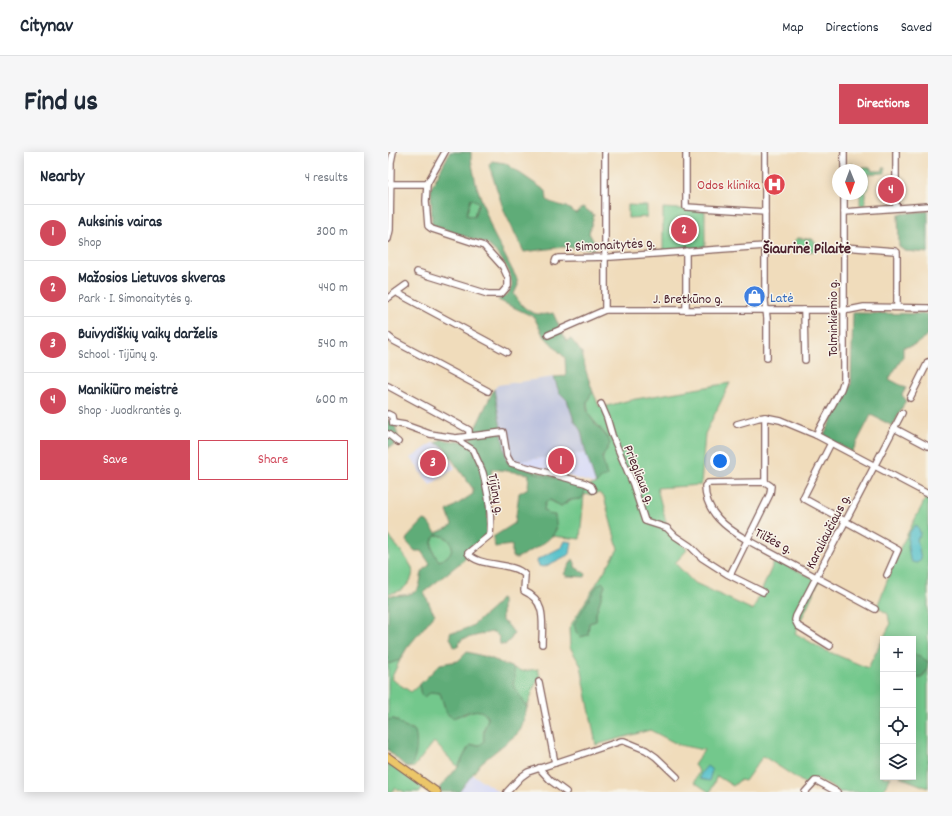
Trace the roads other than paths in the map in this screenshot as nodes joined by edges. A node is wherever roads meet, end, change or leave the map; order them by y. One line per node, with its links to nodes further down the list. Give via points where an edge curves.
1 (393, 152): 9 (street)
2 (445, 152): 10 (street)
3 (605, 152): 20 (street)
4 (686, 152): 14 (street, via 686,207)
5 (765, 152): 14 (street)
6 (844, 152): 8 (street)
7 (896, 152): 13 (street)
8 (844, 164)
9 (389, 184): 10 (street); 16 (street)
10 (427, 184): 22 (street, via 428,226 484,246 503,267 508,278 508,286 501,294 488,294)
11 (844, 200): 15 (street, Tolminkiemio g.)
12 (928, 206): 13 (street)
13 (896, 208): 15 (street)
14 (765, 212): 17 (street)
15 (844, 212): 18 (street, Tolminkiemio g.)
16 (388, 239)
17 (765, 246): 19 (street, I. Simonaitytės g.); 30 (street)
18 (844, 247): 26 (street, via 898,253); 32 (street, Tolminkiemio g.)
19 (686, 251): 20 (street, I. Simonaitytės g.); 29 (street)
20 (605, 257): 21 (street, I. Simonaitytės g., via 558,258); 28 (street)
21 (556, 262)
22 (417, 272)
23 (406, 285): 24 (street)
24 (397, 292): 25 (street); 35 (street)
25 (388, 298)
26 (897, 307): 27 (street, J. Bretkūno g.); 32 (street, J. Bretkūno g.)
27 (928, 308)
28 (605, 310): 29 (street, J. Bretkūno g.); 33 (street, J. Bretkūno g.)
29 (686, 310): 30 (street, J. Bretkūno g.)
30 (766, 310): 31 (street, J. Bretkūno g.); 36 (street)
31 (804, 310): 32 (street, J. Bretkūno g.); 37 (street)
32 (844, 310): 51 (street, Tolminkiemio g., via 844,380)
33 (548, 335)
34 (388, 336): 40 (street)
35 (507, 352)
36 (767, 358)
37 (804, 360)
38 (928, 362): 41 (street)
39 (388, 386): 50 (street)
40 (488, 390)
41 (910, 398)
42 (601, 404): 62 (street, Priegliaus g., via 645,521 667,528 702,558)
43 (902, 413): 48 (street, Karaliaučiaus g.)
44 (388, 414): 46 (street, via 392,416)
45 (765, 417): 47 (street); 51 (street, via 780,420); 57 (street)
46 (391, 424): 52 (street)
47 (737, 424)
48 (894, 428): 55 (street); 56 (street, Karaliaučiaus g.)
49 (388, 434): 53 (street)
50 (471, 434): 52 (street); 58 (street, via 503,432 507,456 511,463 585,482)
51 (816, 435): 54 (street)
52 (458, 438): 67 (street, Tijūnų g., via 473,450 482,472 490,510 490,535 468,553 476,559 512,568 525,575 524,592 539,603 541,608)
53 (398, 442)
54 (831, 443): 56 (street); 60 (street, via 803,498)
55 (928, 446)
56 (874, 466): 59 (street); 60 (street, Karaliaučiaus g.)
57 (765, 482): 61 (street, via 771,486 770,494); 61 (street, Tilžės g., via 706,484 705,492 714,514 732,532)
58 (593, 490)
59 (926, 493)
60 (845, 521): 63 (street, via 898,550); 64 (street, Karaliaučiaus g.)
61 (747, 540): 62 (street); 64 (street, Tilžės g.)
62 (730, 575): 65 (street)
63 (887, 575)
64 (817, 578): 66 (street, Tilžės g.); 68 (street, Karaliaučiaus g., via 795,620 798,626)
65 (763, 592)
66 (875, 609)
67 (542, 644)
68 (830, 646)
69 (539, 682): 71 (street)
70 (388, 757): 74 (main road)
71 (555, 762): 72 (street); 73 (street, via 624,741 646,750)
72 (539, 768): 75 (street, via 524,775); 76 (street)
73 (677, 777)
74 (437, 792)
75 (507, 792)
76 (566, 792)
77 (805, 792): 78 (street, via 817,781)
78 (837, 792)

